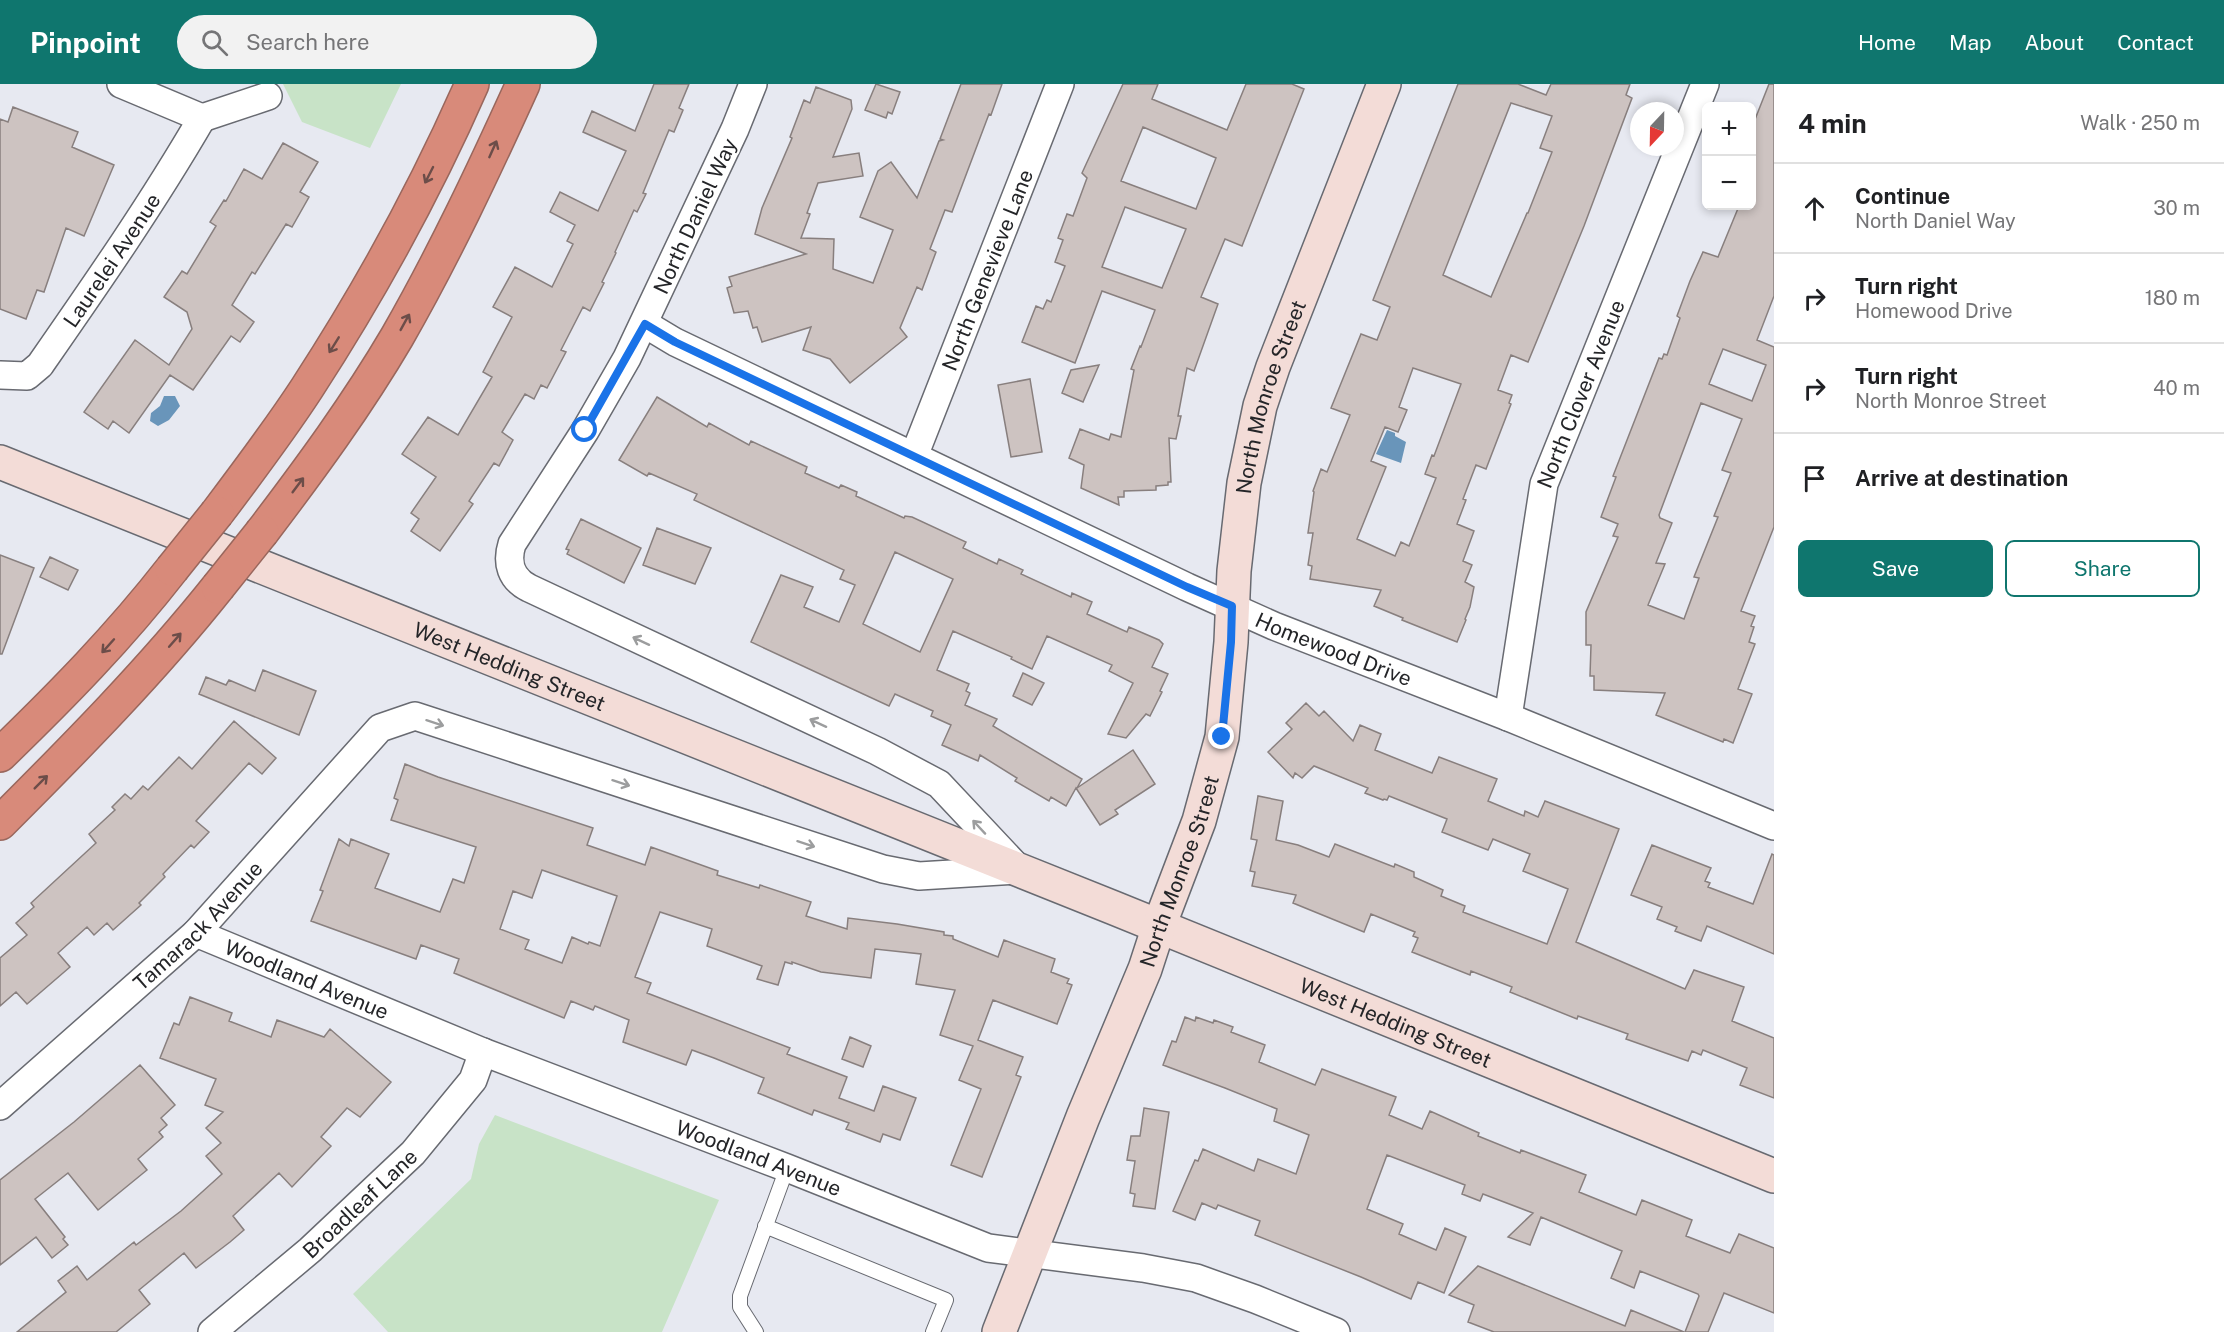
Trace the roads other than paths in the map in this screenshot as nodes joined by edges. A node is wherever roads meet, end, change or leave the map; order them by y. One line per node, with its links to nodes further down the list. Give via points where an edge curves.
1 (121, 84): 9 (street)
2 (472, 84): 18 (highway, one-way to 18, bridge, via 397,236 300,398 217,513 135,616)
3 (523, 84): 19 (highway, one-way to 3, bridge, via 180,634 262,532 348,414 446,249)
4 (753, 84): 10 (street, North Daniel Way)
5 (1060, 84): 12 (street, North Genevieve Lane)
6 (1384, 84): 15 (main road, North Monroe Street, via 1260,406 1244,483)
7 (1706, 84): 16 (street, North Clover Avenue, via 1544,484)
8 (268, 96): 9 (street)
9 (202, 118): 11 (street, Laurelei Avenue, via 110,266 40,365 27,376)
10 (645, 324): 12 (street, Homewood Drive); 14 (street, North Daniel Way, via 585,430 512,544)
11 (2, 375)
12 (914, 456): 15 (street, Homewood Drive)
13 (0, 462): 21 (main road, West Hedding Street)
14 (509, 563): 21 (street, West Hedding Street, one-way to 14, via 939,784 877,751 529,588 515,578)
15 (1232, 606): 16 (street, Homewood Drive); 22 (main road, North Monroe Street, via 1222,737 1199,821)
16 (1508, 717): 20 (street, Homewood Drive)
17 (380, 728): 21 (street, West Hedding Street, one-way to 21, via 414,716 883,869 919,876); 23 (street, Tamarack Avenue)
18 (0, 755)
19 (0, 823)
20 (1774, 826)
21 (1019, 870): 22 (main road, West Hedding Street)
22 (1159, 926): 27 (main road, West Hedding Street); 29 (main road, North Monroe Street)
23 (196, 933): 24 (street, Woodland Avenue); 25 (street, Tamarack Avenue)
24 (483, 1052): 26 (street, Woodland Avenue); 30 (street, Broadleaf Lane, via 473,1080 413,1153 310,1250)
25 (0, 1106)
26 (787, 1168): 28 (lane); 29 (street, Woodland Avenue, via 988,1248)
27 (1774, 1176)
28 (765, 1226): 31 (lane, via 740,1296 740,1307); 32 (lane, via 946,1300)
29 (1031, 1253): 33 (main road, North Monroe Street); 34 (street, Woodland Avenue, via 1196,1278)
30 (212, 1332)
31 (756, 1332)
32 (933, 1332)
33 (999, 1332)
34 (1336, 1332)

